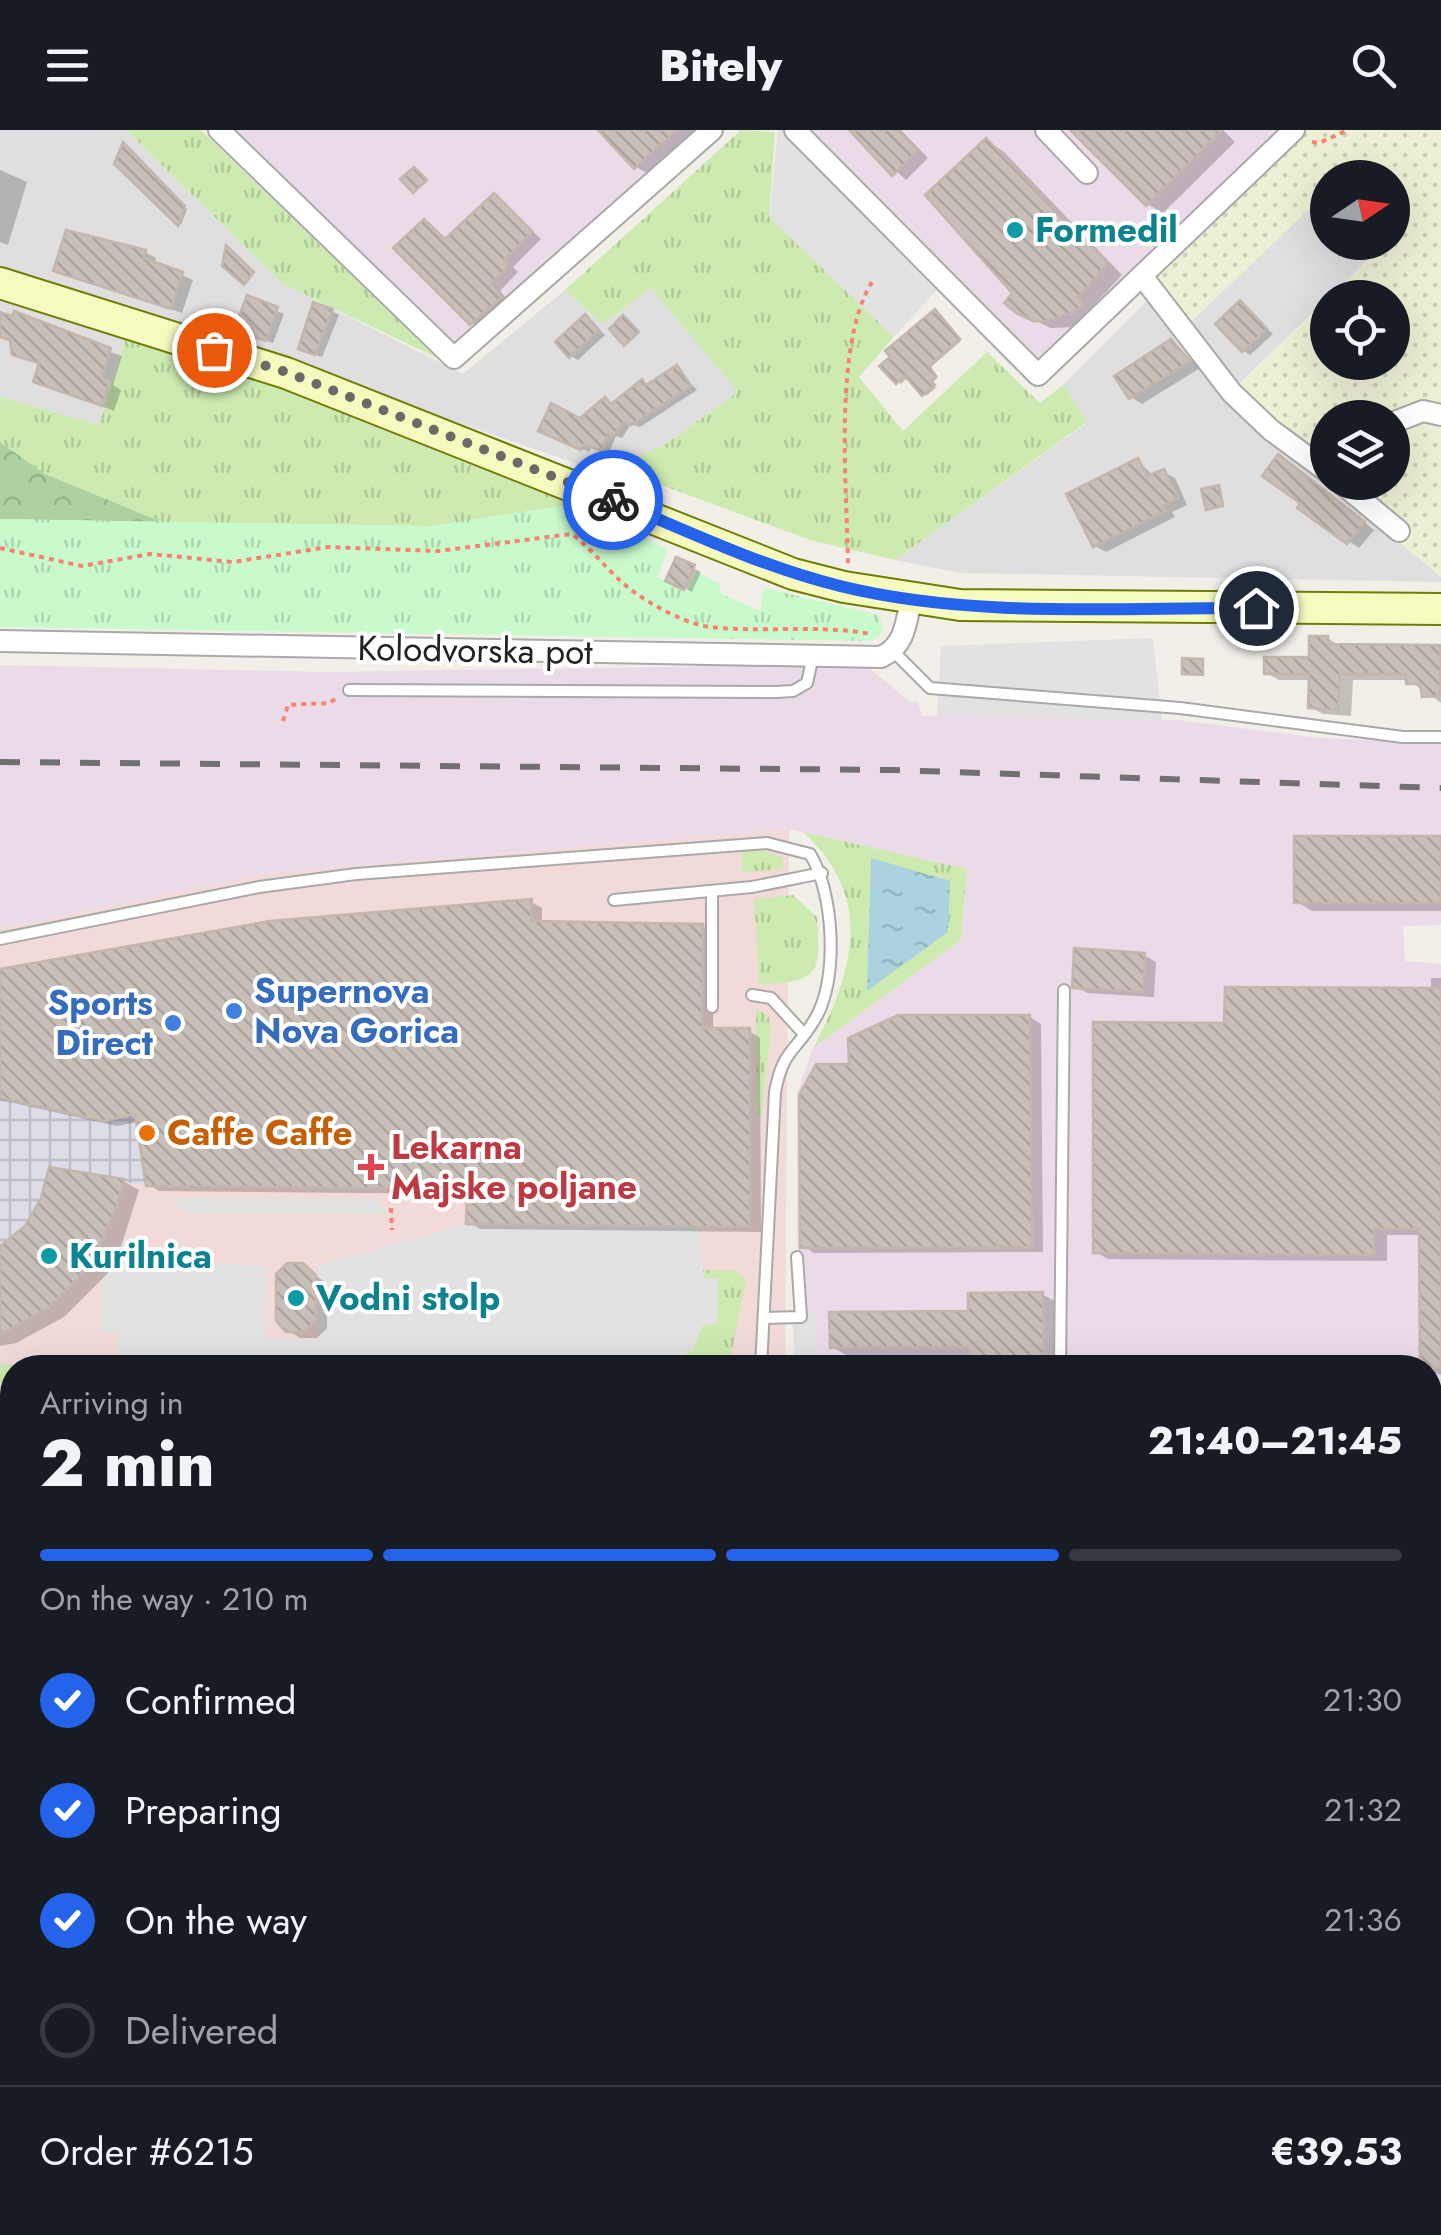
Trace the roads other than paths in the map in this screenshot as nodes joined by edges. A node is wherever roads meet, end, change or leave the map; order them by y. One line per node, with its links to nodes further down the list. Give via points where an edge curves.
1 (219, 130): 2 (street, via 454,358)
2 (712, 130)
3 (796, 130): 7 (street, via 1038,374)
4 (1046, 130): 6 (street)
5 (1295, 131): 7 (street)
6 (1087, 173)
7 (1142, 276): 11 (street, via 1232,393)
8 (0, 282): 14 (main road, via 286,372 793,574)
9 (1441, 415): 10 (street)
10 (1410, 416)
11 (1310, 459)
12 (1362, 500): 13 (street)
13 (1399, 531)
14 (911, 600): 15 (main road); 17 (street)
15 (1441, 609)
16 (0, 642): 18 (street, Kolodvorska pot)
17 (897, 646): 18 (street, Kolodvorska pot, via 881,657); 20 (lane, via 930,688)
18 (813, 656): 19 (lane, via 807,683 776,692)
19 (349, 690)
20 (1441, 737)
21 (822, 873): 22 (lane); 24 (lane, via 810,854 767,843 464,865 260,888); 28 (lane, via 829,957 817,1017)
22 (712, 891): 23 (lane); 27 (lane)
23 (614, 900)
24 (0, 939)
25 (1064, 990): 32 (lane)
26 (752, 996): 28 (lane, via 771,998)
27 (712, 1008)
28 (804, 1034): 30 (lane, via 781,1061 775,1092)
29 (796, 1257): 30 (lane, via 800,1317)
30 (764, 1318): 31 (lane)
31 (762, 1355)
32 (1060, 1355)

